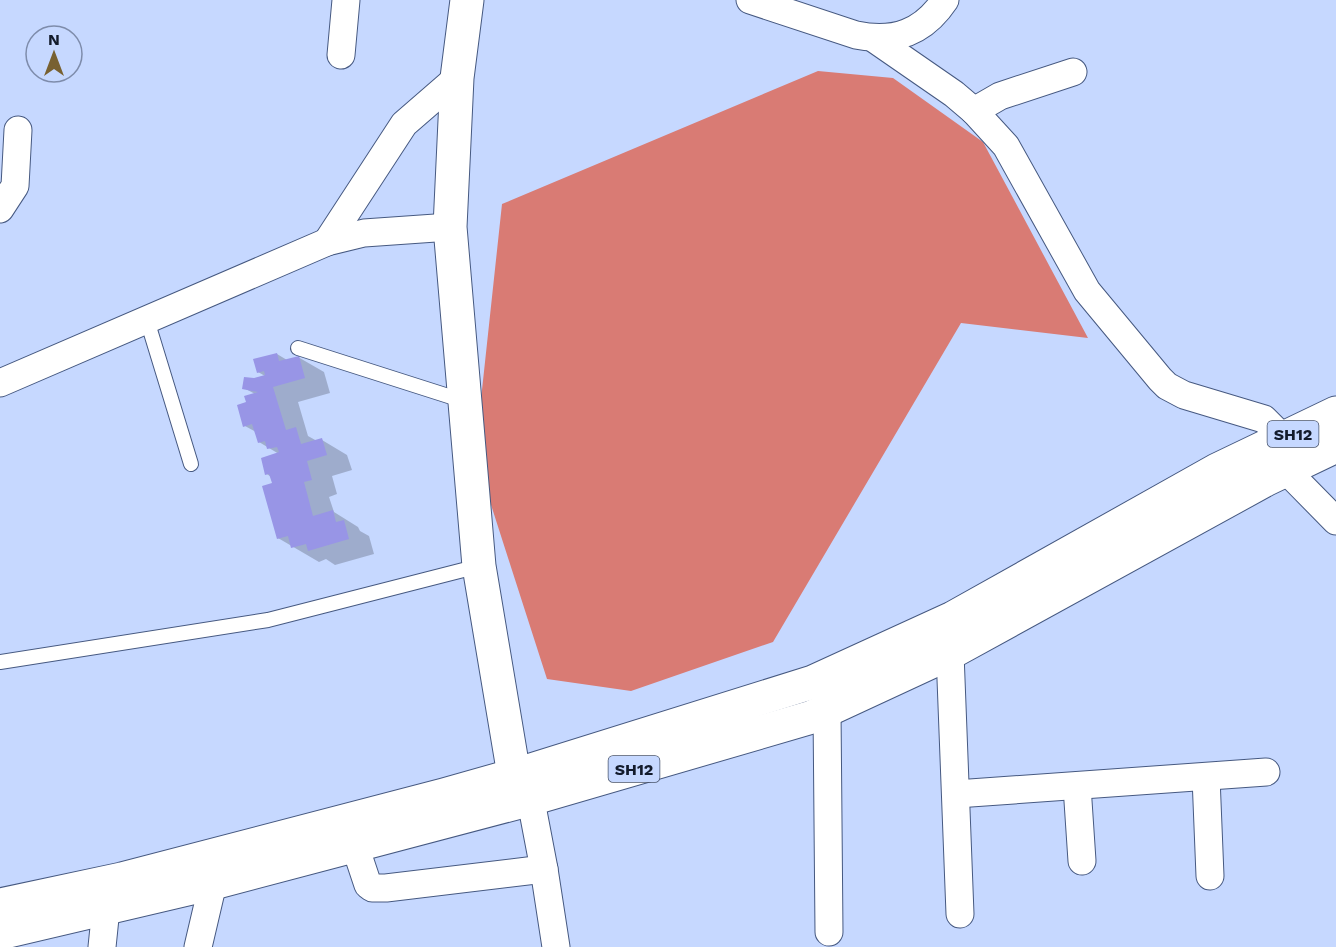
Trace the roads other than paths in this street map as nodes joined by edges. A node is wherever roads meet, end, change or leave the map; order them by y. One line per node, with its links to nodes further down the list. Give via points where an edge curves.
1 (346, 0): 6 (street)
2 (467, 0): 8 (main road)
3 (750, 0): 5 (street)
4 (945, 0): 5 (street, via 920,27 891,37)
5 (873, 38): 9 (street)
6 (341, 55)
7 (1073, 72): 9 (street, via 1000,96)
8 (457, 78): 12 (main road); 13 (street, via 404,124)
9 (974, 111): 20 (street, via 1017,163 1087,291 1160,379 1184,395 1264,419)
10 (18, 130): 11 (street, via 15,186)
11 (0, 209)
12 (450, 227): 13 (street, via 364,233); 17 (main road)
13 (327, 242): 14 (street)
14 (147, 320): 16 (street); 21 (lane)
15 (298, 348): 17 (lane)
16 (0, 383)
17 (466, 401): 23 (main road)
18 (1336, 413): 20 (main road, SH12)
19 (1336, 446): 20 (main road, SH12)
20 (1270, 458): 22 (street); 24 (main road, SH12, via 1229,500); 29 (main road, SH12, via 1217,470 953,618 813,682)
21 (190, 464)
22 (1336, 521)
23 (479, 566): 25 (lane, via 268,620); 29 (main road)
24 (950, 653): 26 (main road, SH12); 31 (street)
25 (0, 662)
26 (827, 710): 29 (main road, SH12, via 812,717); 40 (street)
27 (1266, 772): 28 (street)
28 (1206, 777): 30 (street); 35 (street)
29 (523, 782): 32 (main road, SH12); 34 (street); 37 (main road, SH12)
30 (1077, 786): 31 (street); 33 (street)
31 (956, 794): 39 (street)
32 (355, 846): 34 (street, via 372,888); 36 (main road, SH12)
33 (1082, 861)
34 (544, 869): 44 (street)
35 (1210, 876)
36 (213, 883): 38 (main road, SH12); 43 (street)
37 (0, 905)
38 (106, 908): 41 (main road, SH12); 42 (street)
39 (960, 914)
40 (829, 932)
41 (0, 933)
42 (102, 947)
43 (198, 947)
44 (556, 947)

